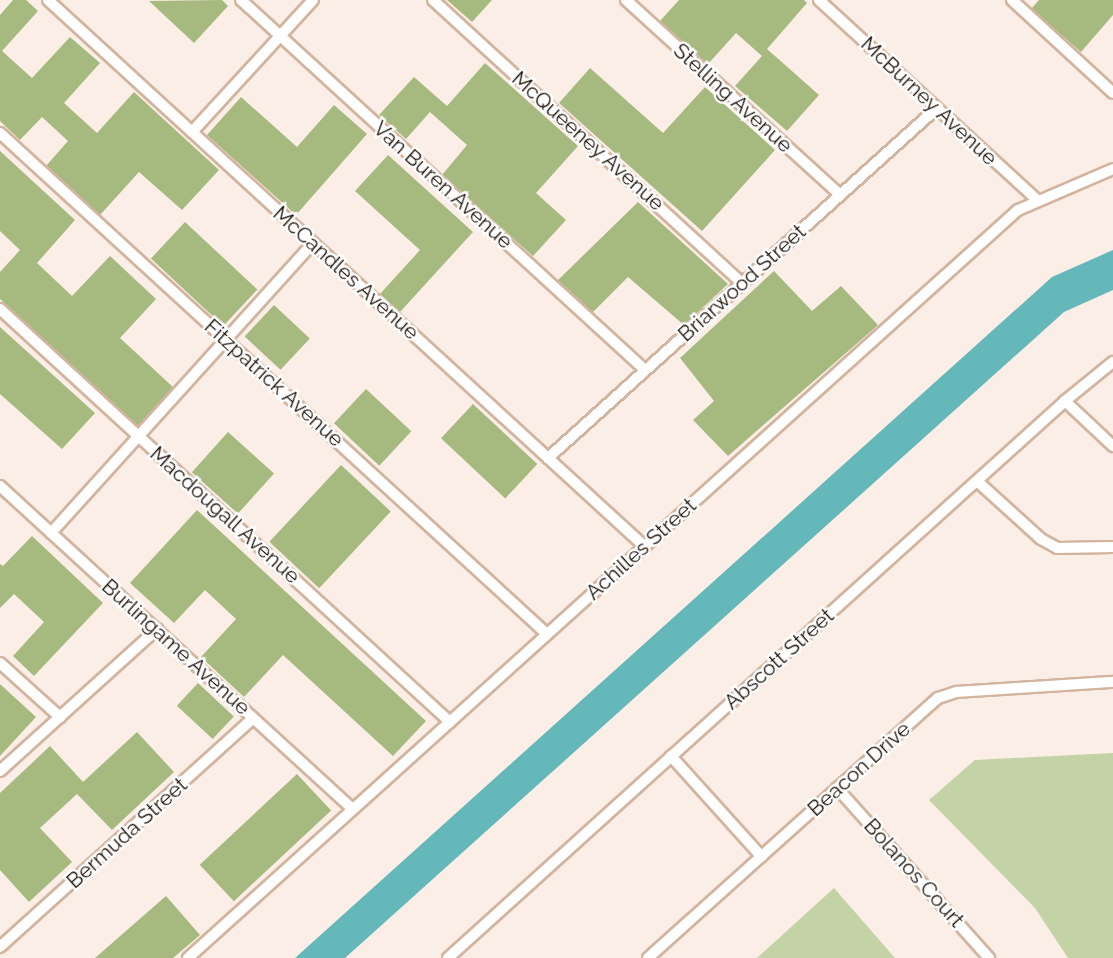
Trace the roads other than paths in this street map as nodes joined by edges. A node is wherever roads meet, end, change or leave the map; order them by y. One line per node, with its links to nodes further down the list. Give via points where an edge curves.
1 (48, 0): 11 (street, McCandles Avenue)
2 (240, 0): 8 (street, Van Buren Avenue)
3 (313, 0): 8 (street)
4 (433, 0): 17 (street, McQueeney Avenue)
5 (626, 0): 14 (street, Stelling Avenue)
6 (819, 0): 10 (street, McBurney Avenue)
7 (1012, 0): 9 (street)
8 (280, 36): 11 (street); 21 (street, Van Buren Avenue)
9 (1113, 93)
10 (936, 108): 14 (street, Briarwood Street); 15 (street, McBurney Avenue)
11 (192, 132): 16 (street, McCandles Avenue)
12 (0, 133): 19 (street, Fitzpatrick Avenue)
13 (1113, 169): 15 (street, Achilles Street)
14 (839, 195): 17 (street, Briarwood Street)
15 (1038, 201): 29 (street, Achilles Street, via 1018,210)
16 (313, 243): 19 (street); 25 (street, McCandles Avenue)
17 (742, 283): 21 (street, Briarwood Street)
18 (0, 309): 23 (street, Macdougall Avenue)
19 (226, 340): 23 (street); 32 (street, Fitzpatrick Avenue)
20 (1113, 362): 22 (street, Abscott Street)
21 (645, 370): 25 (street, Briarwood Street)
22 (1065, 401): 24 (street); 26 (street, Abscott Street)
23 (139, 436): 28 (street); 37 (street, Macdougall Avenue)
24 (1113, 446)
25 (548, 458): 29 (street, McCandles Avenue)
26 (977, 481): 30 (street, via 1057,548); 38 (street, Abscott Street)
27 (0, 486): 28 (street, Burlingame Avenue)
28 (51, 533): 31 (street, Burlingame Avenue)
29 (645, 546): 32 (street, Achilles Street)
30 (1113, 547)
31 (157, 629): 35 (street); 36 (street, Burlingame Avenue)
32 (547, 634): 37 (street, Achilles Street)
33 (0, 663): 35 (street)
34 (1113, 682): 40 (street, Beacon Drive, via 957,692 938,698)
35 (60, 717): 39 (street)
36 (253, 718): 41 (street, Burlingame Avenue); 43 (street, Bermuda Street)
37 (450, 722): 41 (street, Achilles Street)
38 (671, 756): 42 (street); 45 (street, Abscott Street)
39 (0, 771)
40 (837, 788): 42 (street, Beacon Drive); 47 (street, Bolanos Court)
41 (353, 809): 44 (street, Achilles Street)
42 (761, 856): 46 (street, Beacon Drive)
43 (0, 947)
44 (188, 958)
45 (448, 958)
46 (648, 958)
47 (989, 958)

